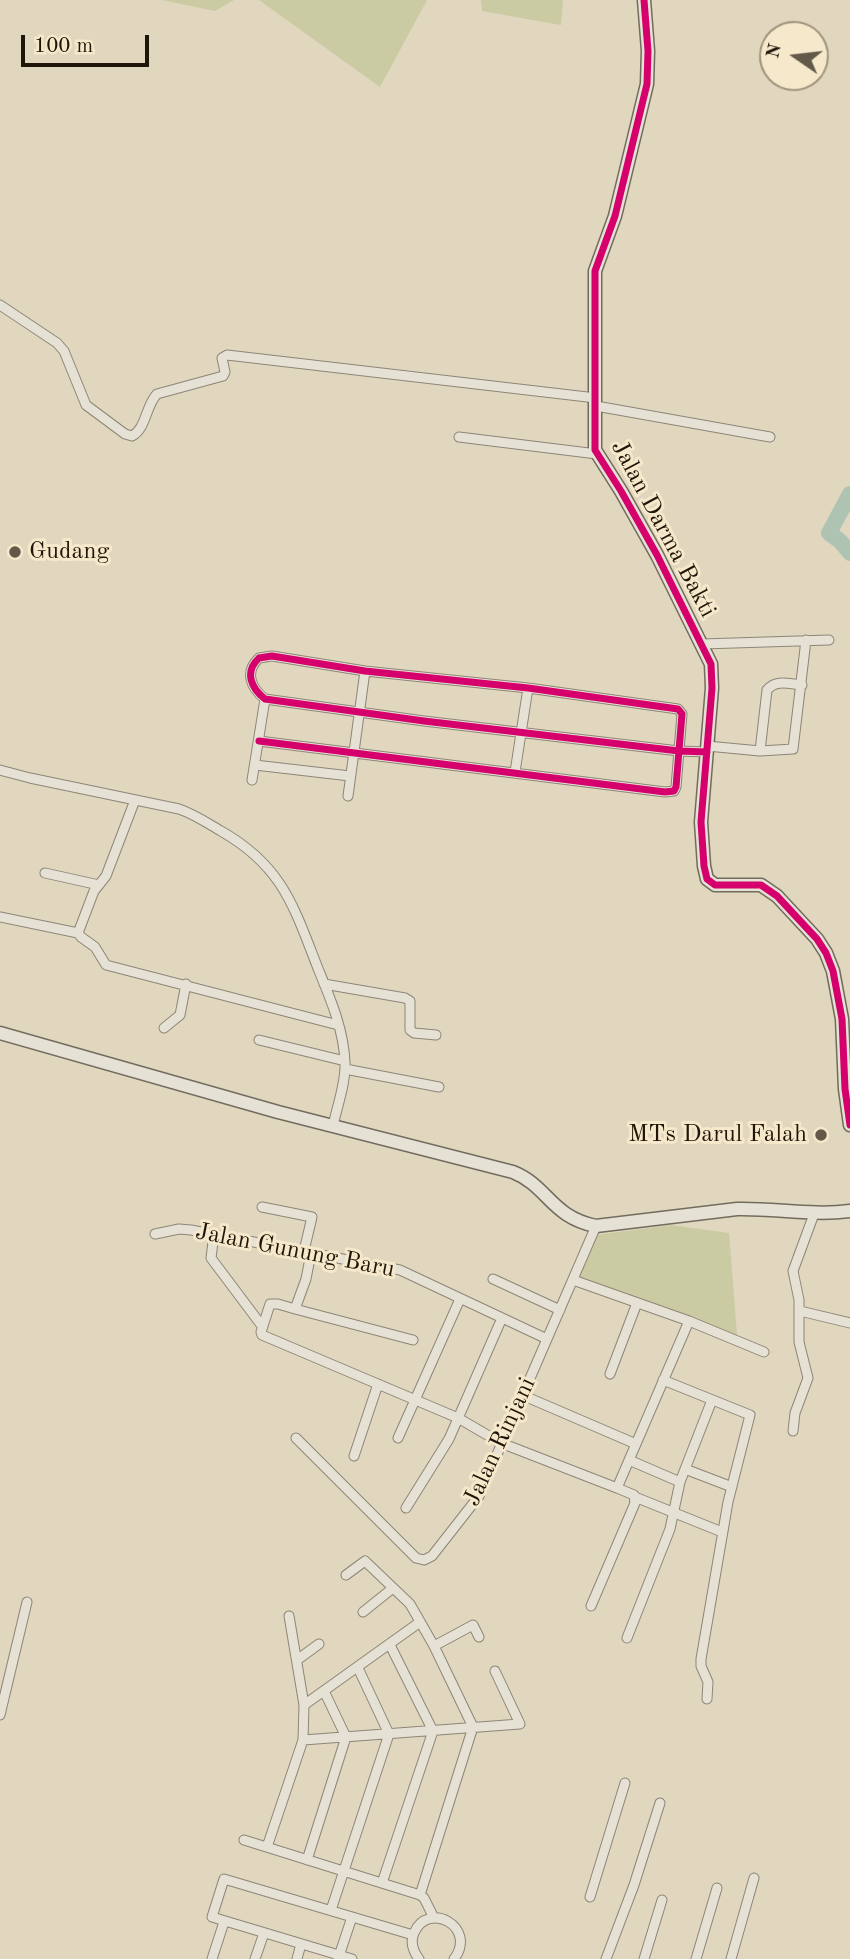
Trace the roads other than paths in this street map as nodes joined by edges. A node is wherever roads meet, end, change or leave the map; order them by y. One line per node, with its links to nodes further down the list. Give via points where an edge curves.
1 (644, 0): 3 (street, Jalan Darma Bakti, via 647,84 615,216 594,271)
2 (0, 305): 3 (street, via 57,343 86,405 132,436 139,432 156,394 223,376 222,358 227,355)
3 (596, 402): 5 (street); 6 (street, Jalan Darma Bakti)
4 (459, 437): 6 (street)
5 (770, 437)
6 (597, 454): 9 (street, Jalan Darma Bakti, via 657,555)
7 (829, 639): 8 (street)
8 (806, 640): 9 (street); 11 (street)
9 (702, 644): 17 (street, Jalan Darma Bakti, via 713,680)
10 (365, 671): 12 (street); 13 (street, via 281,657 259,658 250,675 257,693); 14 (street)
11 (802, 685): 19 (street, via 793,749); 19 (street, via 780,683 767,690)
12 (528, 688): 15 (street); 18 (street, via 678,709 682,714)
13 (265, 699): 14 (street); 16 (street)
14 (359, 712): 15 (street); 20 (street)
15 (520, 731): 18 (street); 23 (street)
16 (259, 741): 20 (street); 21 (street)
17 (707, 749): 18 (street); 19 (street); 42 (street, Jalan Darma Bakti, via 701,836 707,879 715,885 761,885 777,896 826,953 842,1019)
18 (679, 751): 23 (street, via 676,787 671,792)
19 (760, 751)
20 (354, 752): 23 (street); 24 (street)
21 (255, 765): 24 (street); 25 (street)
22 (0, 770): 27 (street)
23 (515, 772)
24 (350, 776): 26 (street)
25 (252, 780)
26 (348, 796)
27 (135, 800): 29 (street); 33 (street, via 191,814 256,854 286,892)
28 (45, 873): 29 (street)
29 (99, 885): 31 (street)
30 (0, 917): 31 (street)
31 (78, 933): 32 (street, via 95,947 106,965)
32 (186, 984): 34 (street); 35 (street, via 180,1015)
33 (324, 984): 34 (street); 37 (street, via 405,998 410,1001 412,1032)
34 (338, 1025): 39 (street)
35 (164, 1028)
36 (0, 1032): 41 (street)
37 (436, 1035)
38 (259, 1040): 39 (street)
39 (345, 1065): 40 (street); 41 (street)
40 (439, 1087)
41 (333, 1125): 46 (street, via 513,1172 570,1219)
42 (850, 1125)
43 (262, 1207): 49 (street, via 312,1217)
44 (850, 1211): 45 (street)
45 (814, 1214): 46 (street, via 753,1208); 56 (street, via 793,1266)
46 (596, 1226): 51 (street, Jalan Rinjani)
47 (155, 1234): 48 (street, Jalan Gunung Baru, via 186,1229)
48 (214, 1234): 49 (street, Jalan Gunung Baru); 60 (street, via 211,1258)
49 (308, 1252): 52 (street, Jalan Gunung Baru, via 400,1270); 54 (street, via 306,1279)
50 (493, 1279): 55 (street)
51 (573, 1280): 53 (street); 55 (street, Jalan Rinjani)
52 (460, 1299): 57 (street, Jalan Gunung Baru); 68 (street)
53 (637, 1303): 58 (street); 64 (street)
54 (295, 1309): 60 (street, via 270,1304); 62 (street)
55 (560, 1310): 61 (street, Jalan Rinjani)
56 (800, 1311): 59 (street); 71 (street, via 799,1347 808,1378)
57 (502, 1318): 61 (street, Jalan Gunung Baru); 70 (street)
58 (689, 1321): 63 (street); 65 (street)
59 (850, 1323)
60 (262, 1326): 66 (street, via 263,1337)
61 (547, 1339): 67 (street, Jalan Rinjani)
62 (413, 1340)
63 (764, 1352)
64 (610, 1374)
65 (663, 1380): 69 (street); 75 (street)
66 (377, 1384): 68 (street); 76 (street)
67 (522, 1395): 74 (street, Jalan Rinjani); 75 (street)
68 (415, 1399): 70 (street); 73 (street)
69 (712, 1400): 78 (street); 80 (street, via 750,1415)
70 (458, 1418): 74 (street); 83 (street)
71 (793, 1431)
72 (296, 1438): 74 (street, Jalan Rinjani, via 416,1558 424,1560 479,1496)
73 (398, 1438)
74 (501, 1443): 81 (street)
75 (636, 1444): 77 (street)
76 (354, 1456)
77 (629, 1460): 79 (street); 81 (street)
78 (685, 1469): 79 (street); 80 (street)
79 (680, 1482): 84 (street)
80 (732, 1487): 85 (street)
81 (617, 1488): 82 (street)
82 (635, 1497): 84 (street); 89 (street)
83 (406, 1508)
84 (675, 1514): 85 (street); 94 (street)
85 (722, 1532): 102 (street, via 700,1663 708,1682)
86 (346, 1575): 87 (street, via 365,1562)
87 (393, 1588): 90 (street); 92 (street)
88 (27, 1602): 104 (street)
89 (591, 1606)
90 (363, 1612)
91 (289, 1616): 98 (street)
92 (420, 1622): 96 (street); 97 (street)
93 (479, 1637): 97 (street, via 473,1625)
94 (627, 1638)
95 (319, 1644): 98 (street)
96 (390, 1644): 99 (street); 106 (street)
97 (434, 1646): 105 (street)
98 (297, 1660): 103 (street)
99 (358, 1668): 101 (street); 107 (street)
100 (495, 1671): 105 (street, via 520,1724)
101 (324, 1691): 103 (street); 108 (street)
102 (707, 1699)
103 (304, 1705): 109 (street)
104 (0, 1715)
105 (473, 1727): 106 (street); 119 (street)
106 (433, 1731): 107 (street); 117 (street)
107 (389, 1734): 108 (street); 115 (street)
108 (346, 1737): 109 (street); 114 (street)
109 (303, 1740): 113 (street)
110 (625, 1783): 120 (street)
111 (660, 1803): 136 (street)
112 (244, 1840): 113 (street)
113 (267, 1847): 114 (street)
114 (307, 1860): 115 (street)
115 (344, 1871): 117 (street); 122 (street)
116 (754, 1878): 139 (street)
117 (382, 1883): 119 (street)
118 (717, 1888): 138 (street)
119 (420, 1895): 124 (street)
120 (590, 1898)
121 (662, 1900): 137 (street)
122 (331, 1910): 123 (street); 125 (street, via 224,1879 212,1917)
123 (352, 1917): 127 (street); 129 (street)
124 (434, 1918): 127 (street, via 419,1925); 135 (street, via 449,1921 460,1934 461,1945)
125 (224, 1922): 126 (street); 130 (street)
126 (264, 1933): 128 (street); 131 (street)
127 (413, 1935): 134 (street)
128 (301, 1944): 129 (street); 132 (street)
129 (339, 1957): 133 (street)
130 (212, 1959)
131 (256, 1959)
132 (297, 1959)
133 (352, 1959)
134 (419, 1959)
135 (454, 1959)
136 (606, 1959)
137 (644, 1959)
138 (696, 1959)
139 (731, 1959)

